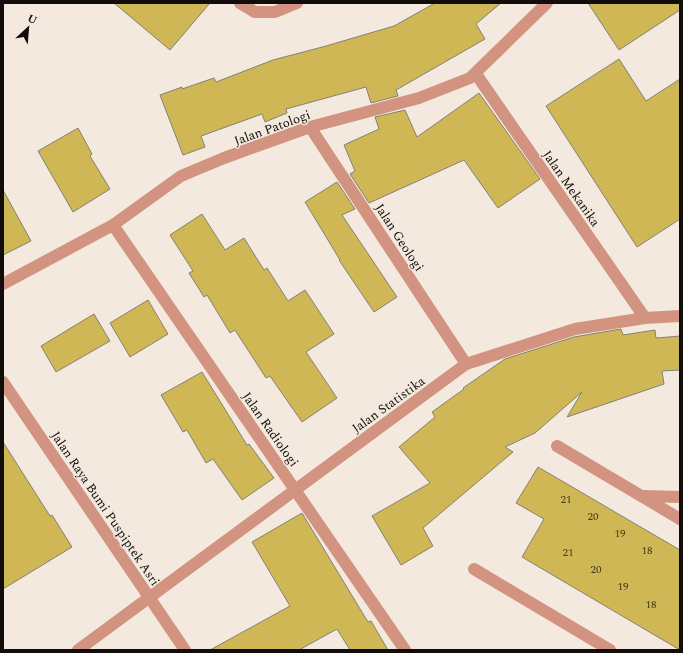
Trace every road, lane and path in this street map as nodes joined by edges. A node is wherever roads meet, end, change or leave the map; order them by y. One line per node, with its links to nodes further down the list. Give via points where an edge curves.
1 (240, 3): 2 (street, via 255,12 275,12)
2 (298, 3)
3 (547, 3): 4 (street, Jalan Patologi)
4 (476, 74): 5 (street, Jalan Patologi, via 420,98); 9 (street, Jalan Mekanika)
5 (310, 127): 6 (street, Jalan Patologi, via 181,176); 10 (street, Jalan Geologi)
6 (113, 225): 7 (street, Jalan Patologi); 13 (street, Jalan Radiologi)
7 (3, 284)
8 (680, 316): 9 (street, Jalan Statistika)
9 (645, 318): 10 (street, Jalan Statistika, via 575,329)
10 (466, 364): 13 (street, Jalan Statistika)
11 (3, 382): 18 (street, Jalan Raya Bumi Puspiptek Asri)
12 (557, 446): 14 (street)
13 (295, 490): 18 (street, Jalan Statistika); 21 (street, Jalan Radiologi)
14 (641, 496): 15 (street); 16 (street)
15 (680, 497)
16 (680, 519)
17 (474, 568): 22 (street)
18 (150, 598): 19 (street, Jalan Statistika); 20 (street, Jalan Raya Bumi Puspiptek Asri)
19 (78, 650)
20 (185, 650)
21 (405, 650)
22 (610, 650)

